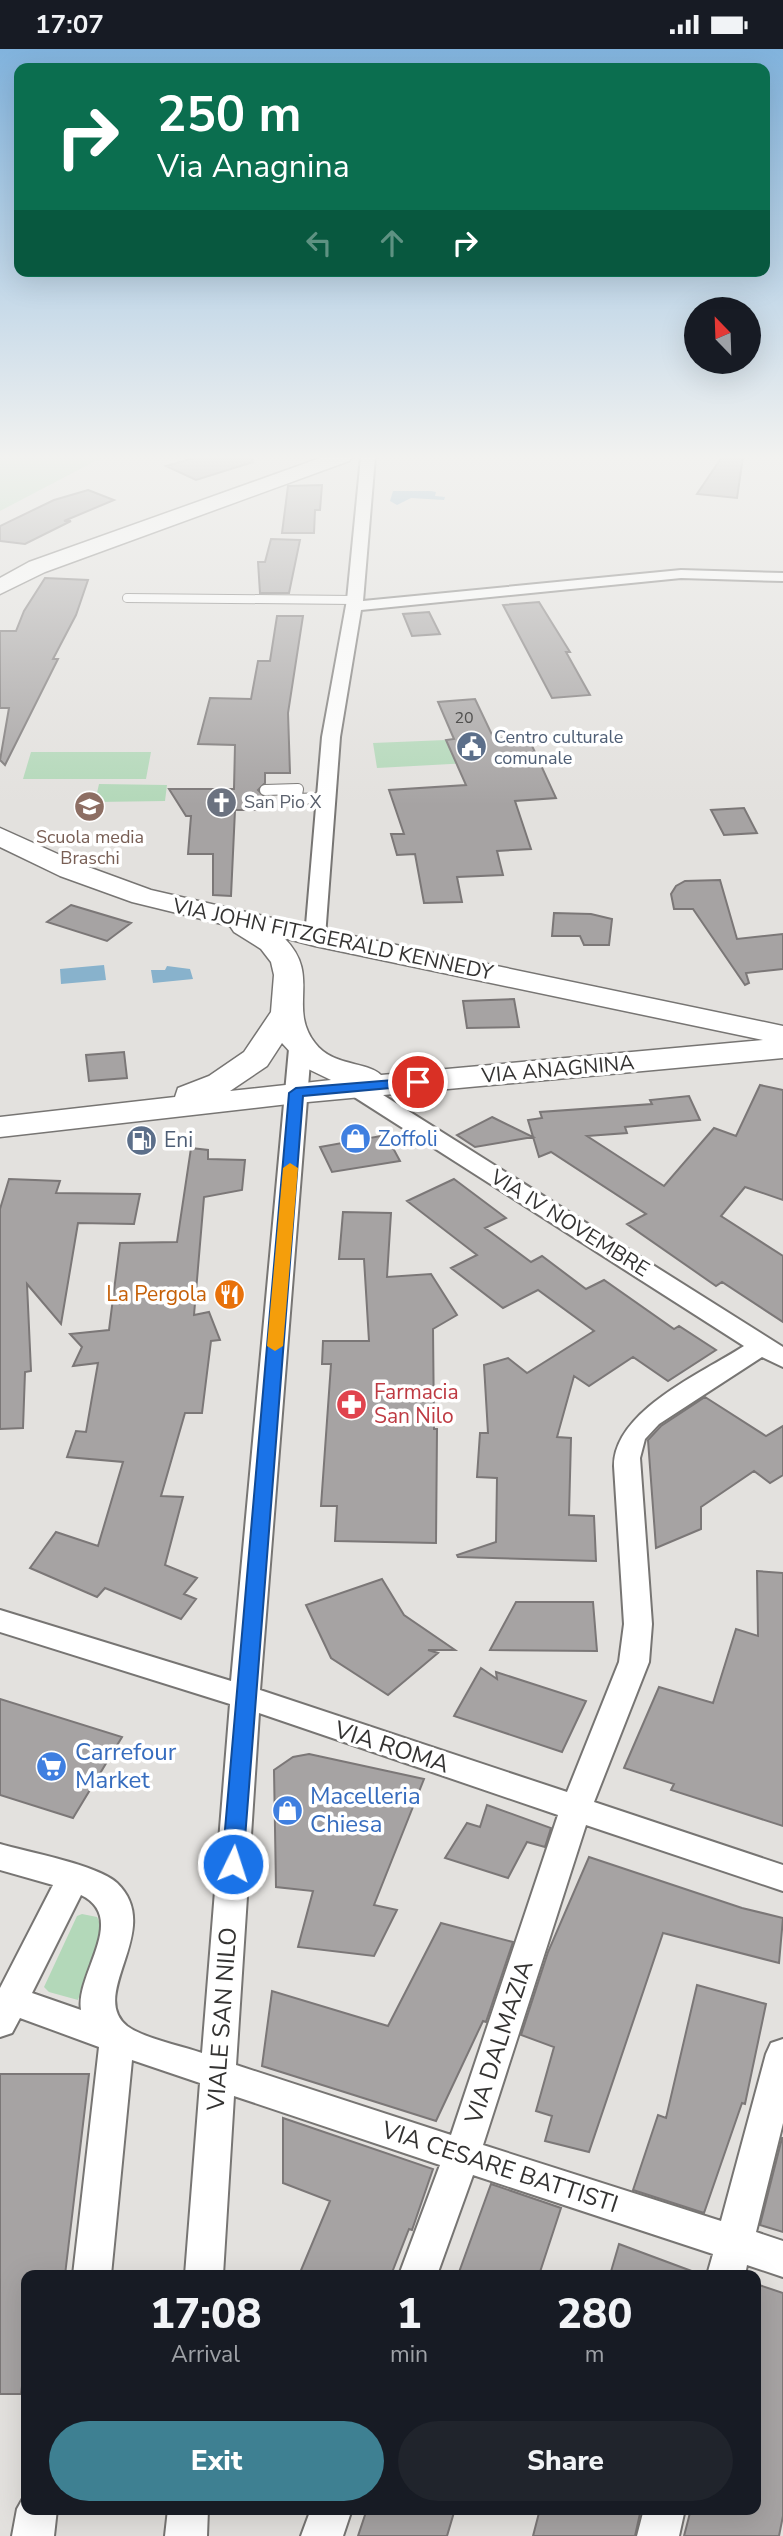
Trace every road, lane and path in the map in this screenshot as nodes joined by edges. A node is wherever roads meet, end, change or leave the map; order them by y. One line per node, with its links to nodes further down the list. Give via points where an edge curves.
1 (27, 573): 6 (main road)
2 (357, 573): 8 (street)
3 (692, 573): 8 (street)
4 (694, 573): 5 (street)
5 (783, 577)
6 (0, 587)
7 (127, 598): 8 (lane)
8 (354, 603): 10 (street, via 337,688)
9 (265, 790): 10 (lane, via 298,789 296,799)
10 (327, 797): 13 (street)
11 (0, 837): 12 (main road, VIA JOHN FITZGERALD KENNEDY, via 70,870 142,896)
12 (222, 915): 13 (main road, VIA JOHN FITZGERALD KENNEDY); 15 (main road, via 261,935 279,951)
13 (315, 937): 14 (main road, VIA JOHN FITZGERALD KENNEDY)
14 (354, 945): 15 (main road, via 304,955); 18 (main road, VIA JOHN FITZGERALD KENNEDY, via 674,1012)
15 (289, 970): 16 (main road)
16 (287, 1012): 20 (main road); 24 (main road, via 256,1059 221,1083)
17 (783, 1035): 18 (main road)
18 (739, 1040): 19 (main road, VIA ANAGNINA); 21 (main road, VIA ANAGNINA)
19 (783, 1048)
20 (300, 1049): 21 (main road, via 331,1072); 23 (street, VIALE SAN NILO)
21 (392, 1085): 22 (main road, VIA ANAGNINA)
22 (356, 1088): 23 (main road, VIA ANAGNINA); 26 (street, VIA IV NOVEMBRE)
23 (296, 1093): 24 (main road, VIA ANAGNINA); 28 (street, VIALE SAN NILO)
24 (131, 1110): 25 (main road, VIA ANAGNINA)
25 (0, 1127)
26 (772, 1352): 29 (street, VIA DALMAZIA, via 650,1418 631,1438 626,1466 638,1624 636,1652)
27 (0, 1621): 28 (street, VIA ROMA)
28 (245, 1697): 29 (street, VIA ROMA); 36 (street, VIALE SAN NILO)
29 (576, 1808): 31 (street, VIA ROMA); 37 (street, VIA DALMAZIA)
30 (0, 1857): 32 (street)
31 (783, 1878)
32 (73, 1879): 33 (street); 34 (street, via 90,1883 115,1904 119,1919 97,2008 99,2020)
33 (6, 2011): 34 (street, VIA CESARE BATTISTI)
34 (117, 2039): 36 (street, VIA CESARE BATTISTI); 40 (street)
35 (783, 2054): 38 (street)
36 (218, 2075): 37 (street, VIA CESARE BATTISTI); 41 (street, VIALE SAN NILO)
37 (462, 2155): 38 (street, VIA CESARE BATTISTI); 42 (street, VIA DALMAZIA)
38 (730, 2259): 39 (street, VIA CESARE BATTISTI)
39 (783, 2259)
40 (93, 2270)
41 (204, 2270)
42 (420, 2270)
43 (36, 2515): 47 (street)
44 (188, 2515): 48 (street)
45 (330, 2515): 49 (street)
46 (664, 2515): 50 (street)
47 (33, 2536)
48 (186, 2536)
49 (322, 2536)
50 (659, 2536)

